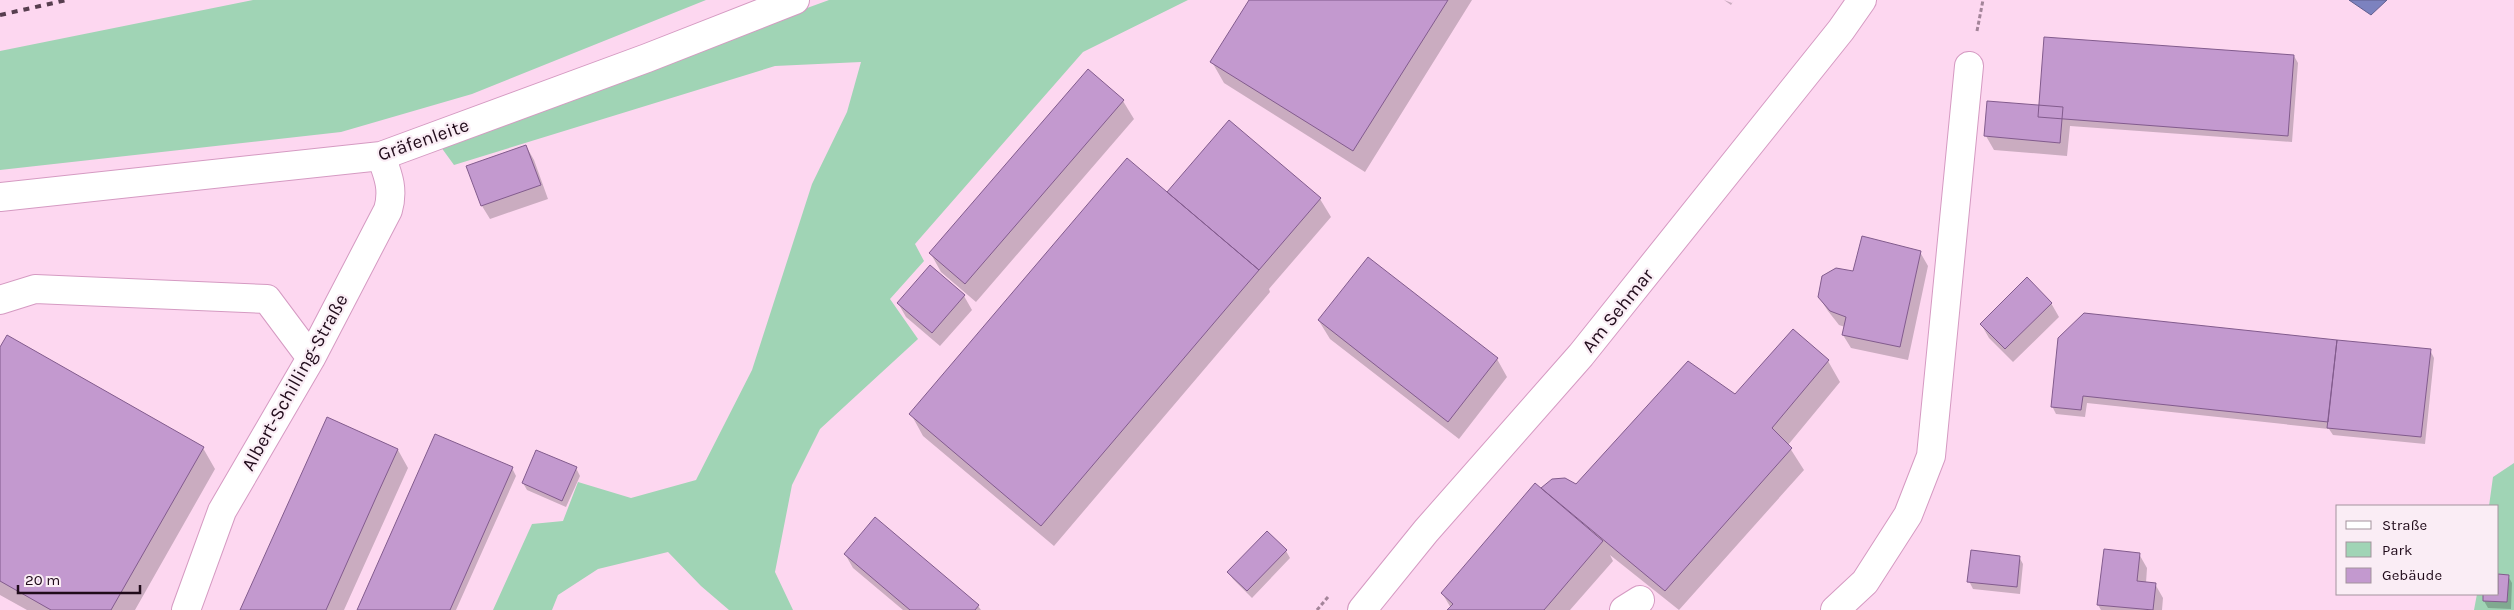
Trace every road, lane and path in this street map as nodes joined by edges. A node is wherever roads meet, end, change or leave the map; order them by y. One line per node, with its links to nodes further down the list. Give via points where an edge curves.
1 (795, 0): 4 (street, Gräfenleite)
2 (1862, 0): 9 (street, Am Sehmar, via 1581,355 1426,531)
3 (1969, 66): 10 (street, via 1931,456 1908,515 1865,582)
4 (381, 156): 5 (street, Gräfenleite); 7 (street, Albert-Schilling-Straße, via 391,183 388,210)
5 (0, 197)
6 (0, 300): 7 (street, via 35,289 267,299)
7 (310, 358): 8 (street, Albert-Schilling-Straße, via 222,510)
8 (186, 610)
9 (1362, 610)
10 (1835, 610)

